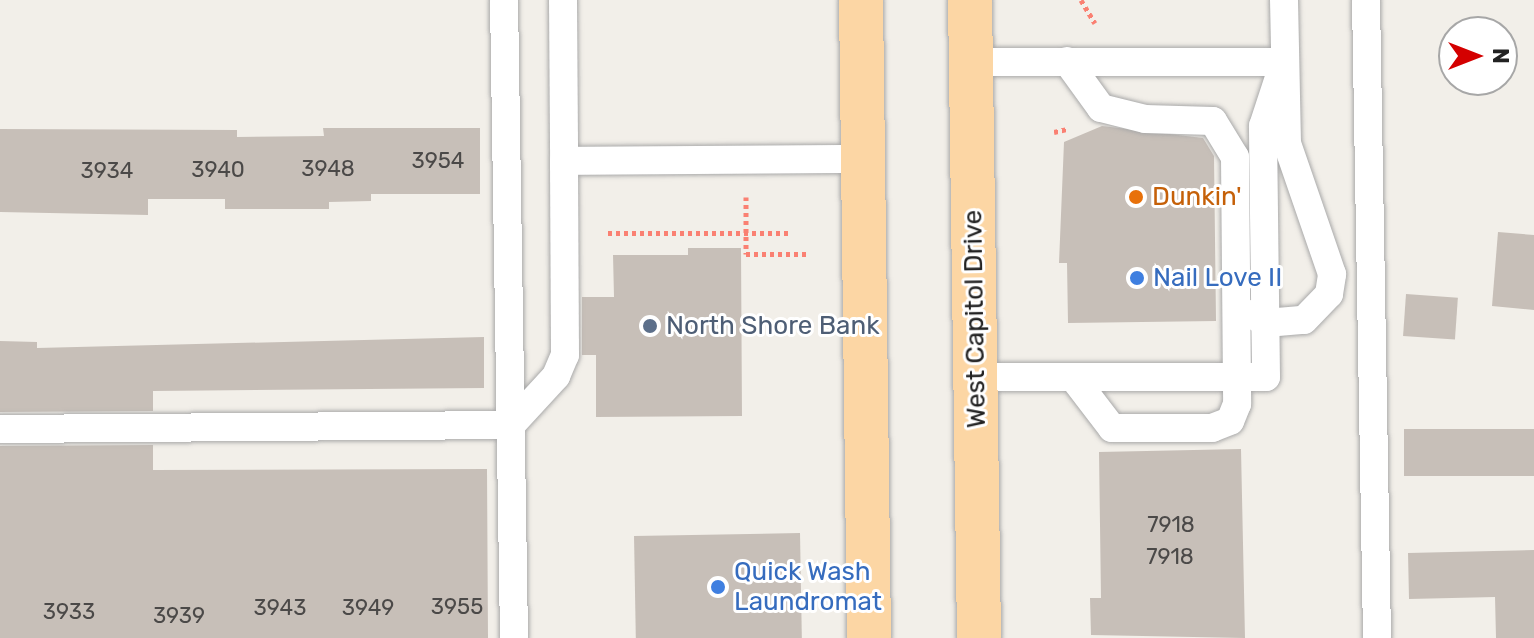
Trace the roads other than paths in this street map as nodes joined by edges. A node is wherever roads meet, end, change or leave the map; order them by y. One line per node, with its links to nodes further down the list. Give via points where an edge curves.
1 (504, 0): 17 (lane)
2 (563, 0): 11 (lane)
3 (861, 0): 10 (main road)
4 (970, 0): 8 (main road, West Capitol Drive)
5 (1284, 0): 9 (lane)
6 (1366, 0): 22 (lane)
7 (1067, 61): 8 (lane); 9 (lane); 12 (lane, via 1101,108 1145,119 1213,121 1228,136 1235,157)
8 (971, 62): 14 (main road, West Capitol Drive)
9 (1284, 62): 13 (lane, via 1263,126); 13 (lane, via 1287,143 1332,274 1329,294 1304,320)
10 (863, 159): 11 (lane); 20 (main road)
11 (564, 161): 17 (lane, via 565,355 556,376)
12 (1236, 296): 13 (lane); 16 (lane)
13 (1266, 323): 16 (lane, via 1266,377)
14 (975, 377): 15 (lane); 21 (main road, West Capitol Drive)
15 (1073, 377): 16 (lane); 16 (lane, via 1112,428 1212,428 1230,421)
16 (1237, 377)
17 (511, 425): 18 (lane); 19 (lane)
18 (0, 429)
19 (514, 638)
20 (869, 638)
21 (979, 638)
22 (1377, 638)

